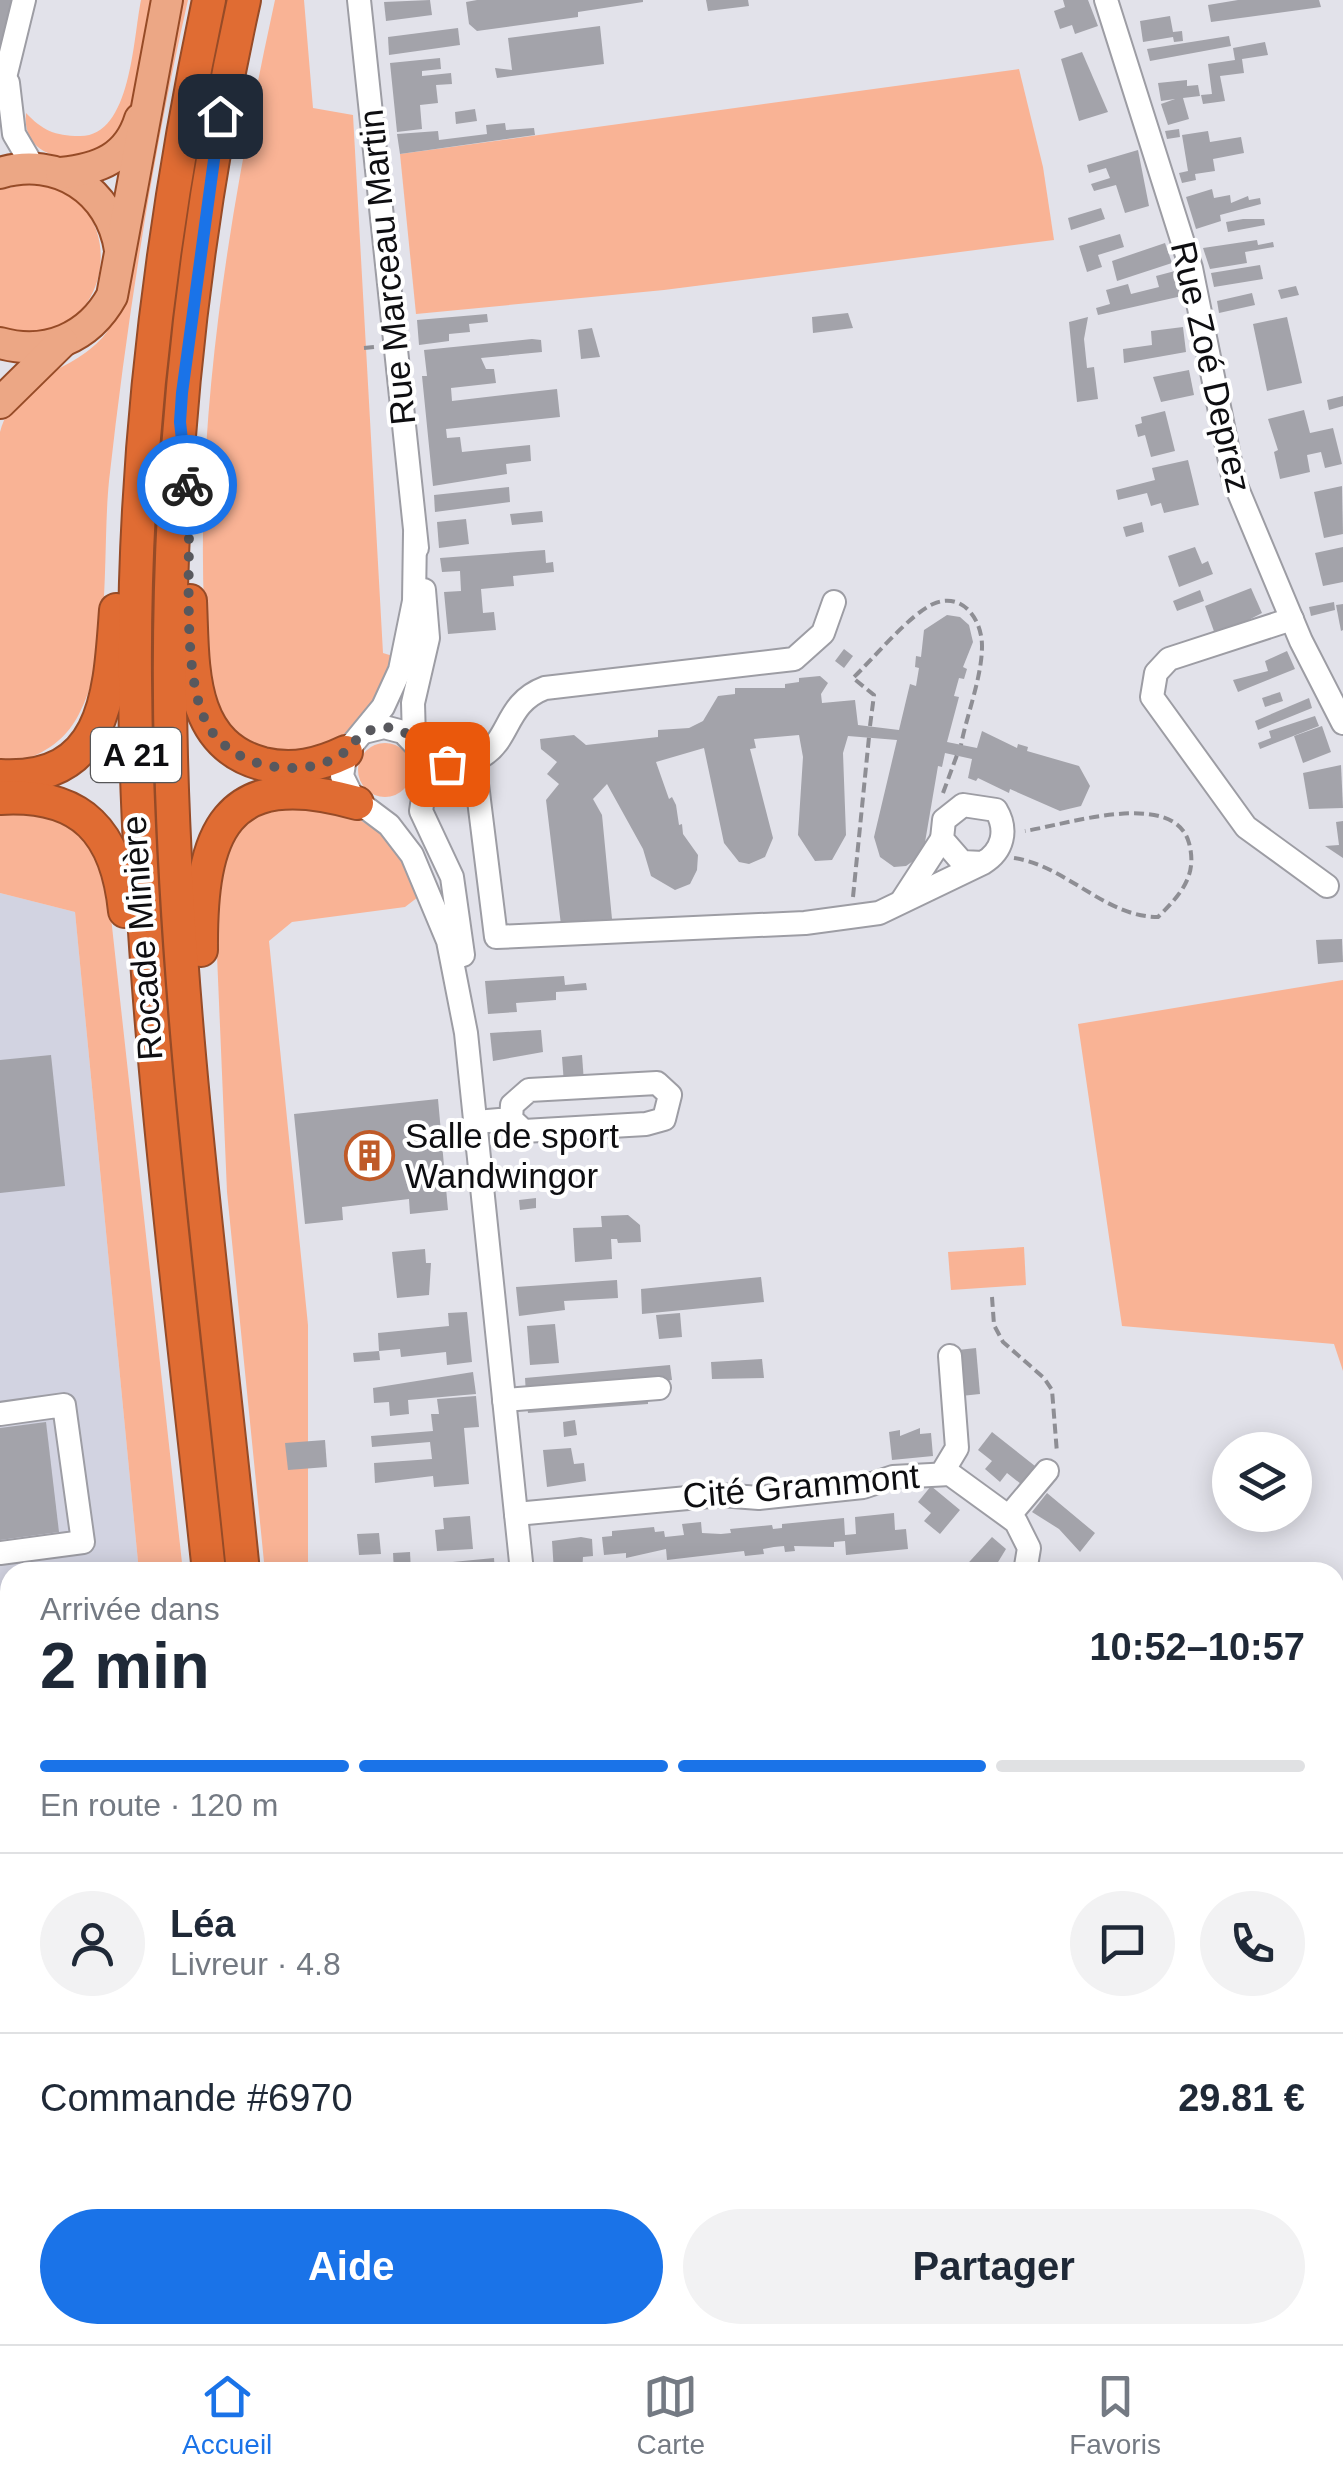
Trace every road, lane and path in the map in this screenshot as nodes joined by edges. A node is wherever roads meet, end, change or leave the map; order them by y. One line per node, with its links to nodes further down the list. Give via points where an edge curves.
1 (24, 0): 7 (street)
2 (168, 0): 8 (main road)
3 (209, 0): 12 (highway, Rocade Minière / A 21)
4 (244, 0): 16 (highway, Rocade Minière / A 21, via 206,198)
5 (360, 0): 17 (street, Rue Marceau Martin)
6 (1106, 0): 19 (street, Rue Zoé Deprez, via 1191,268 1229,464)
7 (4, 89): 9 (street, via 14,134)
8 (149, 93): 9 (main road, via 133,139 120,154 100,165); 11 (main road)
9 (48, 170): 10 (main road); 11 (main road, via 89,190 104,206)
10 (0, 173)
11 (120, 258): 14 (main road, via 101,313)
12 (159, 294): 29 (highway, via 132,417 105,709 69,760 45,772); 43 (highway, Rocade Minière / A 21, via 139,511 135,693 142,885)
13 (0, 342): 14 (main road, via 33,348)
14 (62, 342): 15 (main road)
15 (0, 404)
16 (180, 422): 24 (highway, via 193,656 204,718 232,751 268,765 315,765); 42 (highway, Rocade Minière / A 21, via 170,756)
17 (415, 534): 23 (street, Rue Marceau Martin, via 428,638 413,703); 24 (street, Rue Marceau Martin, via 404,656 388,697)
18 (834, 602): 27 (street, via 814,643 786,662 535,692)
19 (1292, 618): 20 (street, Rue Zoé Deprez); 36 (street, via 1169,659 1156,673 1152,696 1246,827)
20 (1343, 722)
21 (870, 726): 25 (path, via 874,695 853,678 929,605 955,600 976,619 982,646)
22 (869, 737): 38 (path)
23 (414, 739): 24 (street, via 390,728); 28 (street, Rue Marceau Martin)
24 (355, 742): 32 (street, via 344,782)
25 (960, 745)
26 (957, 756): 33 (path, via 943,794)
27 (474, 760): 28 (street); 38 (street, via 496,937)
28 (427, 766): 30 (street)
29 (0, 776)
30 (421, 792): 32 (street, via 401,809); 39 (street, via 424,819 454,888)
31 (0, 798): 43 (highway, via 34,798 74,812 96,826 112,851 122,889 143,1091)
32 (366, 807): 39 (street, via 405,845 432,894); 42 (highway, via 301,792 258,798 228,819 208,851 201,940)
33 (952, 811): 34 (street); 35 (street, via 977,804 996,810)
34 (942, 839): 35 (street, via 962,862); 37 (street)
35 (994, 851): 35 (path, via 1035,861 1136,917 1158,917 1186,888 1192,856 1186,831 1143,810); 37 (street)
36 (1327, 886)
37 (901, 902): 38 (street)
38 (851, 917)
39 (466, 1033): 41 (street)
40 (511, 1119): 40 (street, via 524,1131 646,1124 664,1118 670,1095 656,1083 529,1090 512,1105); 41 (street)
41 (476, 1122): 47 (street)
42 (206, 1208): 55 (highway, Rocade Minière / A 21)
43 (173, 1216): 54 (highway, Rocade Minière / A 21)
44 (992, 1297): 49 (path, via 1003,1342 1052,1390 1059,1449)
45 (950, 1356): 50 (street, via 957,1448)
46 (658, 1388): 47 (street)
47 (504, 1400): 51 (street)
48 (0, 1414): 53 (street, via 64,1405 83,1542)
49 (1047, 1471): 52 (street)
50 (942, 1474): 51 (street, Cité Grammont, via 759,1498 720,1495); 52 (street, Cité Grammont, via 965,1481)
51 (516, 1514): 56 (street)
52 (1009, 1516): 57 (street, via 1027,1540)
53 (0, 1553)
54 (208, 1562)
55 (242, 1562)
56 (521, 1562)
57 (1026, 1562)

